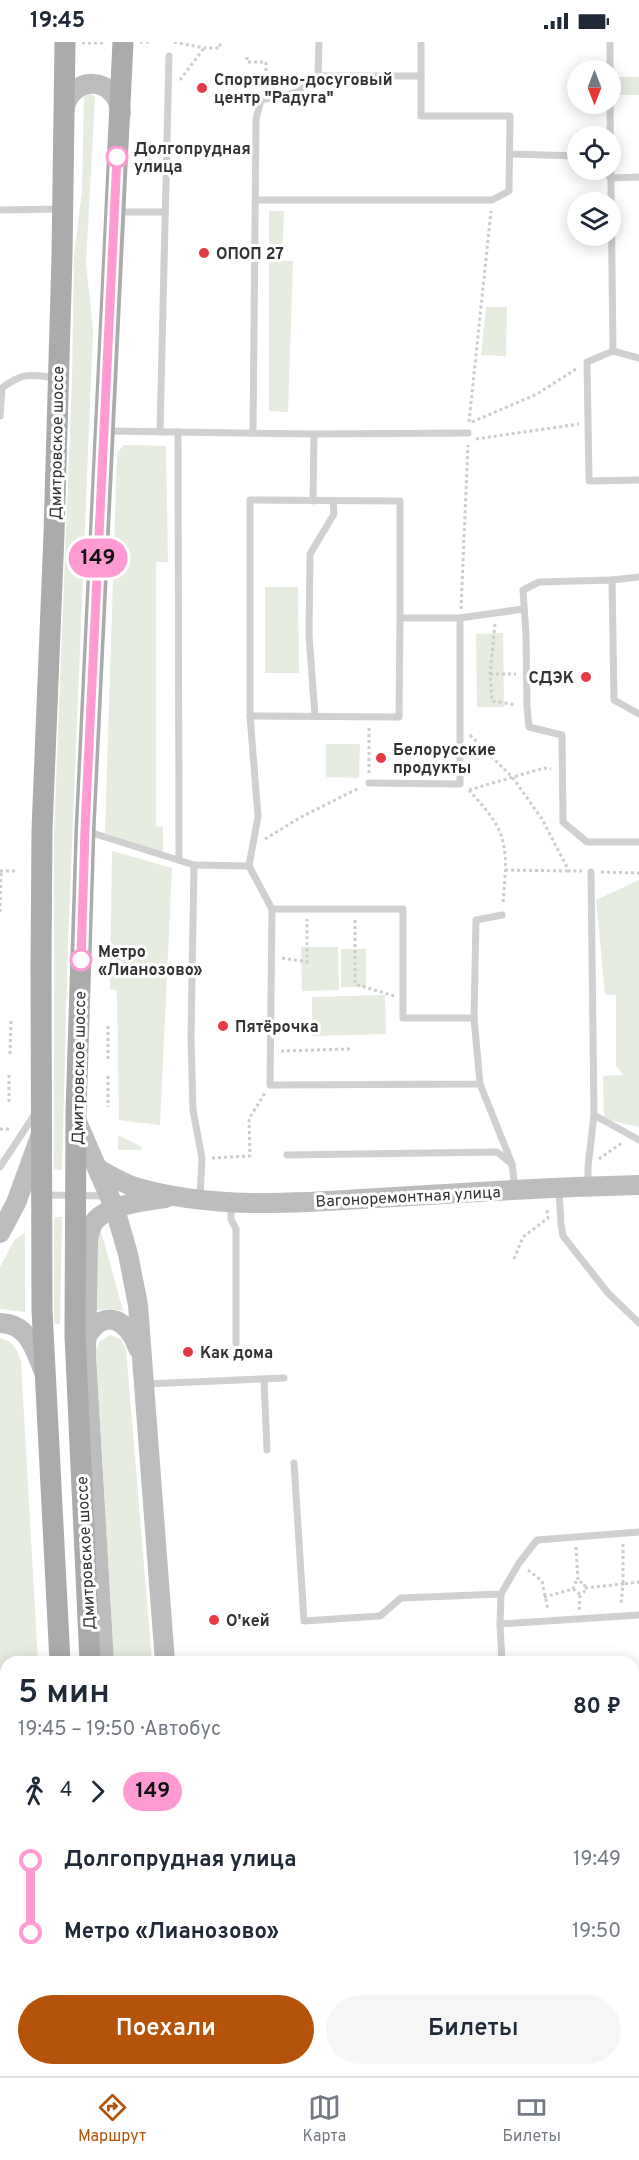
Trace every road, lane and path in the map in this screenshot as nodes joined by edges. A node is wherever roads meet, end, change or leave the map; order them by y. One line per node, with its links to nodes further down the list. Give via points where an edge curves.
1 (138, 42): 2 (path)
2 (150, 42)
3 (174, 42): 11 (path)
4 (220, 42): 12 (path)
5 (226, 42): 12 (path)
6 (319, 42): 16 (lane)
7 (421, 42): 17 (lane)
8 (609, 42): 15 (lane)
9 (71, 43): 10 (path); 20 (main road, Дмитровское шоссе)
10 (115, 43): 21 (main road, Дмитровское шоссе)
11 (204, 48): 12 (path); 19 (path)
12 (220, 48)
13 (169, 56): 19 (lane)
14 (247, 57): 18 (path, via 247,62 266,62)
15 (610, 60)
16 (318, 76): 17 (lane); 18 (lane, via 298,92)
17 (421, 76): 22 (lane, via 421,116 510,116)
18 (266, 99): 27 (lane, via 261,100 256,118)
19 (166, 101): 32 (lane)
20 (64, 111): 21 (street, via 74,90 97,84 116,97); 29 (main road, Дмитровское шоссе)
21 (120, 113): 31 (main road, Дмитровское шоссе)
22 (510, 154): 23 (lane); 28 (lane, via 509,191)
23 (567, 156)
24 (639, 177): 25 (lane)
25 (621, 178)
26 (611, 180): 33 (lane)
27 (257, 200): 28 (lane); 42 (lane)
28 (492, 200): 35 (path, via 469,424 537,394)
29 (62, 209): 30 (lane); 36 (main road, Дмитровское шоссе)
30 (0, 210)
31 (115, 212): 32 (lane); 39 (main road, Дмитровское шоссе)
32 (165, 212): 40 (lane)
33 (613, 351): 34 (lane); 35 (lane)
34 (639, 358)
35 (587, 362): 38 (lane)
36 (58, 378): 37 (lane, via 17,376 2,388); 97 (main road, Дмитровское шоссе, via 42,830)
37 (0, 416)
38 (588, 423): 45 (lane, via 589,481); 53 (path, via 468,440)
39 (105, 431): 40 (lane); 67 (main road, Дмитровское шоссе)
40 (160, 432): 41 (lane)
41 (178, 432): 42 (lane); 70 (lane)
42 (253, 433): 44 (lane)
43 (468, 433): 44 (lane)
44 (314, 434): 46 (lane)
45 (639, 480)
46 (314, 501): 47 (lane); 58 (lane, via 250,500)
47 (333, 501): 52 (lane, via 400,501); 59 (lane, via 334,514 310,554 309,635)
48 (639, 577): 49 (lane)
49 (612, 580): 50 (lane, via 539,582 523,590); 57 (lane, via 615,700)
50 (524, 609): 51 (lane); 55 (lane)
51 (496, 613): 53 (lane); 54 (path)
52 (400, 618): 53 (lane); 60 (lane, via 399,717)
53 (460, 618): 61 (lane)
54 (490, 674): 55 (path); 56 (path, via 492,701)
55 (527, 674): 56 (lane)
56 (527, 707): 62 (lane, via 529,726 562,735)
57 (639, 714)
58 (250, 716): 59 (lane); 69 (lane, via 258,816)
59 (315, 716): 60 (lane)
60 (369, 717): 64 (path)
61 (460, 726): 63 (path); 65 (lane)
62 (562, 772): 63 (path, via 544,768); 68 (lane, via 563,822 586,842)
63 (513, 778): 66 (path); 75 (path, via 542,819)
64 (369, 783): 65 (lane); 69 (path, via 301,817)
65 (460, 784): 66 (path)
66 (469, 790): 73 (path, via 488,812 503,841)
67 (85, 830): 70 (lane); 101 (main road, Дмитровское шоссе)
68 (639, 842)
69 (253, 847): 72 (lane)
70 (179, 860): 71 (lane)
71 (194, 865): 72 (lane); 108 (lane, via 190,1037 193,1110)
72 (249, 866): 79 (lane)
73 (505, 870): 75 (path); 83 (path)
74 (0, 871): 76 (path); 82 (path)
75 (569, 871): 77 (path)
76 (16, 872)
77 (591, 872): 78 (path); 100 (lane)
78 (639, 873)
79 (272, 909): 80 (lane); 84 (lane)
80 (307, 909): 81 (lane); 84 (path, via 307,962)
81 (355, 909): 85 (path, via 355,984); 85 (lane, via 403,909)
82 (0, 912)
83 (502, 915): 86 (lane, via 476,920)
84 (272, 956): 90 (lane)
85 (403, 999): 86 (lane, via 403,1018)
86 (474, 1018): 95 (lane)
87 (11, 1021): 91 (path)
88 (108, 1026): 92 (path)
89 (350, 1049): 90 (path)
90 (270, 1051): 96 (lane)
91 (10, 1054)
92 (108, 1060)
93 (9, 1074): 98 (path)
94 (108, 1076): 99 (path)
95 (480, 1084): 96 (lane); 109 (lane)
96 (270, 1085): 108 (path, via 249,1119 250,1156)
97 (42, 1101): 104 (main road, Дмитровское шоссе); 110 (lane)
98 (9, 1102)
99 (108, 1107)
100 (594, 1115): 105 (lane); 111 (lane)
101 (77, 1122): 112 (street); 118 (main road, Дмитровское шоссе)
102 (0, 1129): 103 (path)
103 (10, 1129)
104 (42, 1132): 117 (main road, Дмитровское шоссе); 124 (street, Дмитровское шоссе, via 16,1203)
105 (631, 1137): 106 (lane); 111 (path)
106 (639, 1140)
107 (287, 1155): 109 (lane, via 497,1152)
108 (202, 1158): 120 (lane)
109 (512, 1164): 116 (lane)
110 (0, 1167)
111 (588, 1167): 114 (lane)
112 (98, 1169): 119 (street, Вагоноремонтная улица, via 133,1186); 121 (street)
113 (639, 1185): 114 (street, Вагоноремонтная улица)
114 (589, 1187): 115 (street, Вагоноремонтная улица)
115 (559, 1188): 116 (street, Вагоноремонтная улица); 127 (lane, via 563,1236 600,1283)
116 (515, 1190): 122 (street, Вагоноремонтная улица)
117 (42, 1195): 118 (lane); 131 (main road, Дмитровское шоссе)
118 (75, 1196): 121 (lane); 153 (main road, Дмитровское шоссе, via 75,1336)
119 (176, 1196): 120 (street, Вагоноремонтная улица); 121 (street, Вагоноремонтная улица, via 139,1202)
120 (200, 1199): 122 (street, Вагоноремонтная улица)
121 (118, 1200): 128 (street, via 94,1222 88,1240); 130 (street, via 133,1276)
122 (231, 1202): 129 (lane, via 231,1219 236,1229)
123 (547, 1209): 125 (path, via 548,1218 523,1237)
124 (0, 1233)
125 (514, 1259)
126 (0, 1323): 131 (street, Дмитровское шоссе, via 17,1326 27,1334)
127 (639, 1323)
128 (87, 1336): 130 (street, via 100,1322 119,1321 134,1336); 154 (street)
129 (236, 1343)
130 (141, 1356): 134 (street)
131 (45, 1374): 152 (main road, Дмитровское шоссе)
132 (284, 1378): 133 (lane)
133 (264, 1380): 134 (lane); 135 (lane)
134 (143, 1384): 155 (street)
135 (267, 1450)
136 (294, 1463): 146 (lane, via 304,1621 380,1616 401,1599)
137 (639, 1532): 138 (lane)
138 (622, 1533): 139 (lane); 143 (path)
139 (576, 1537): 140 (lane, via 537,1540); 141 (path)
140 (519, 1563): 146 (lane); 147 (path, via 542,1581)
141 (578, 1581): 144 (path); 145 (path)
142 (639, 1582): 143 (path)
143 (623, 1584): 144 (path); 149 (path)
144 (585, 1588): 145 (path, via 580,1594)
145 (573, 1589): 147 (path)
146 (501, 1594): 151 (lane)
147 (544, 1597): 150 (path)
148 (639, 1615): 149 (lane)
149 (621, 1617): 150 (lane)
150 (550, 1621): 151 (lane)
151 (500, 1624): 156 (lane)
152 (60, 1656)
153 (90, 1656)
154 (104, 1656)
155 (165, 1656)
156 (502, 1656)

